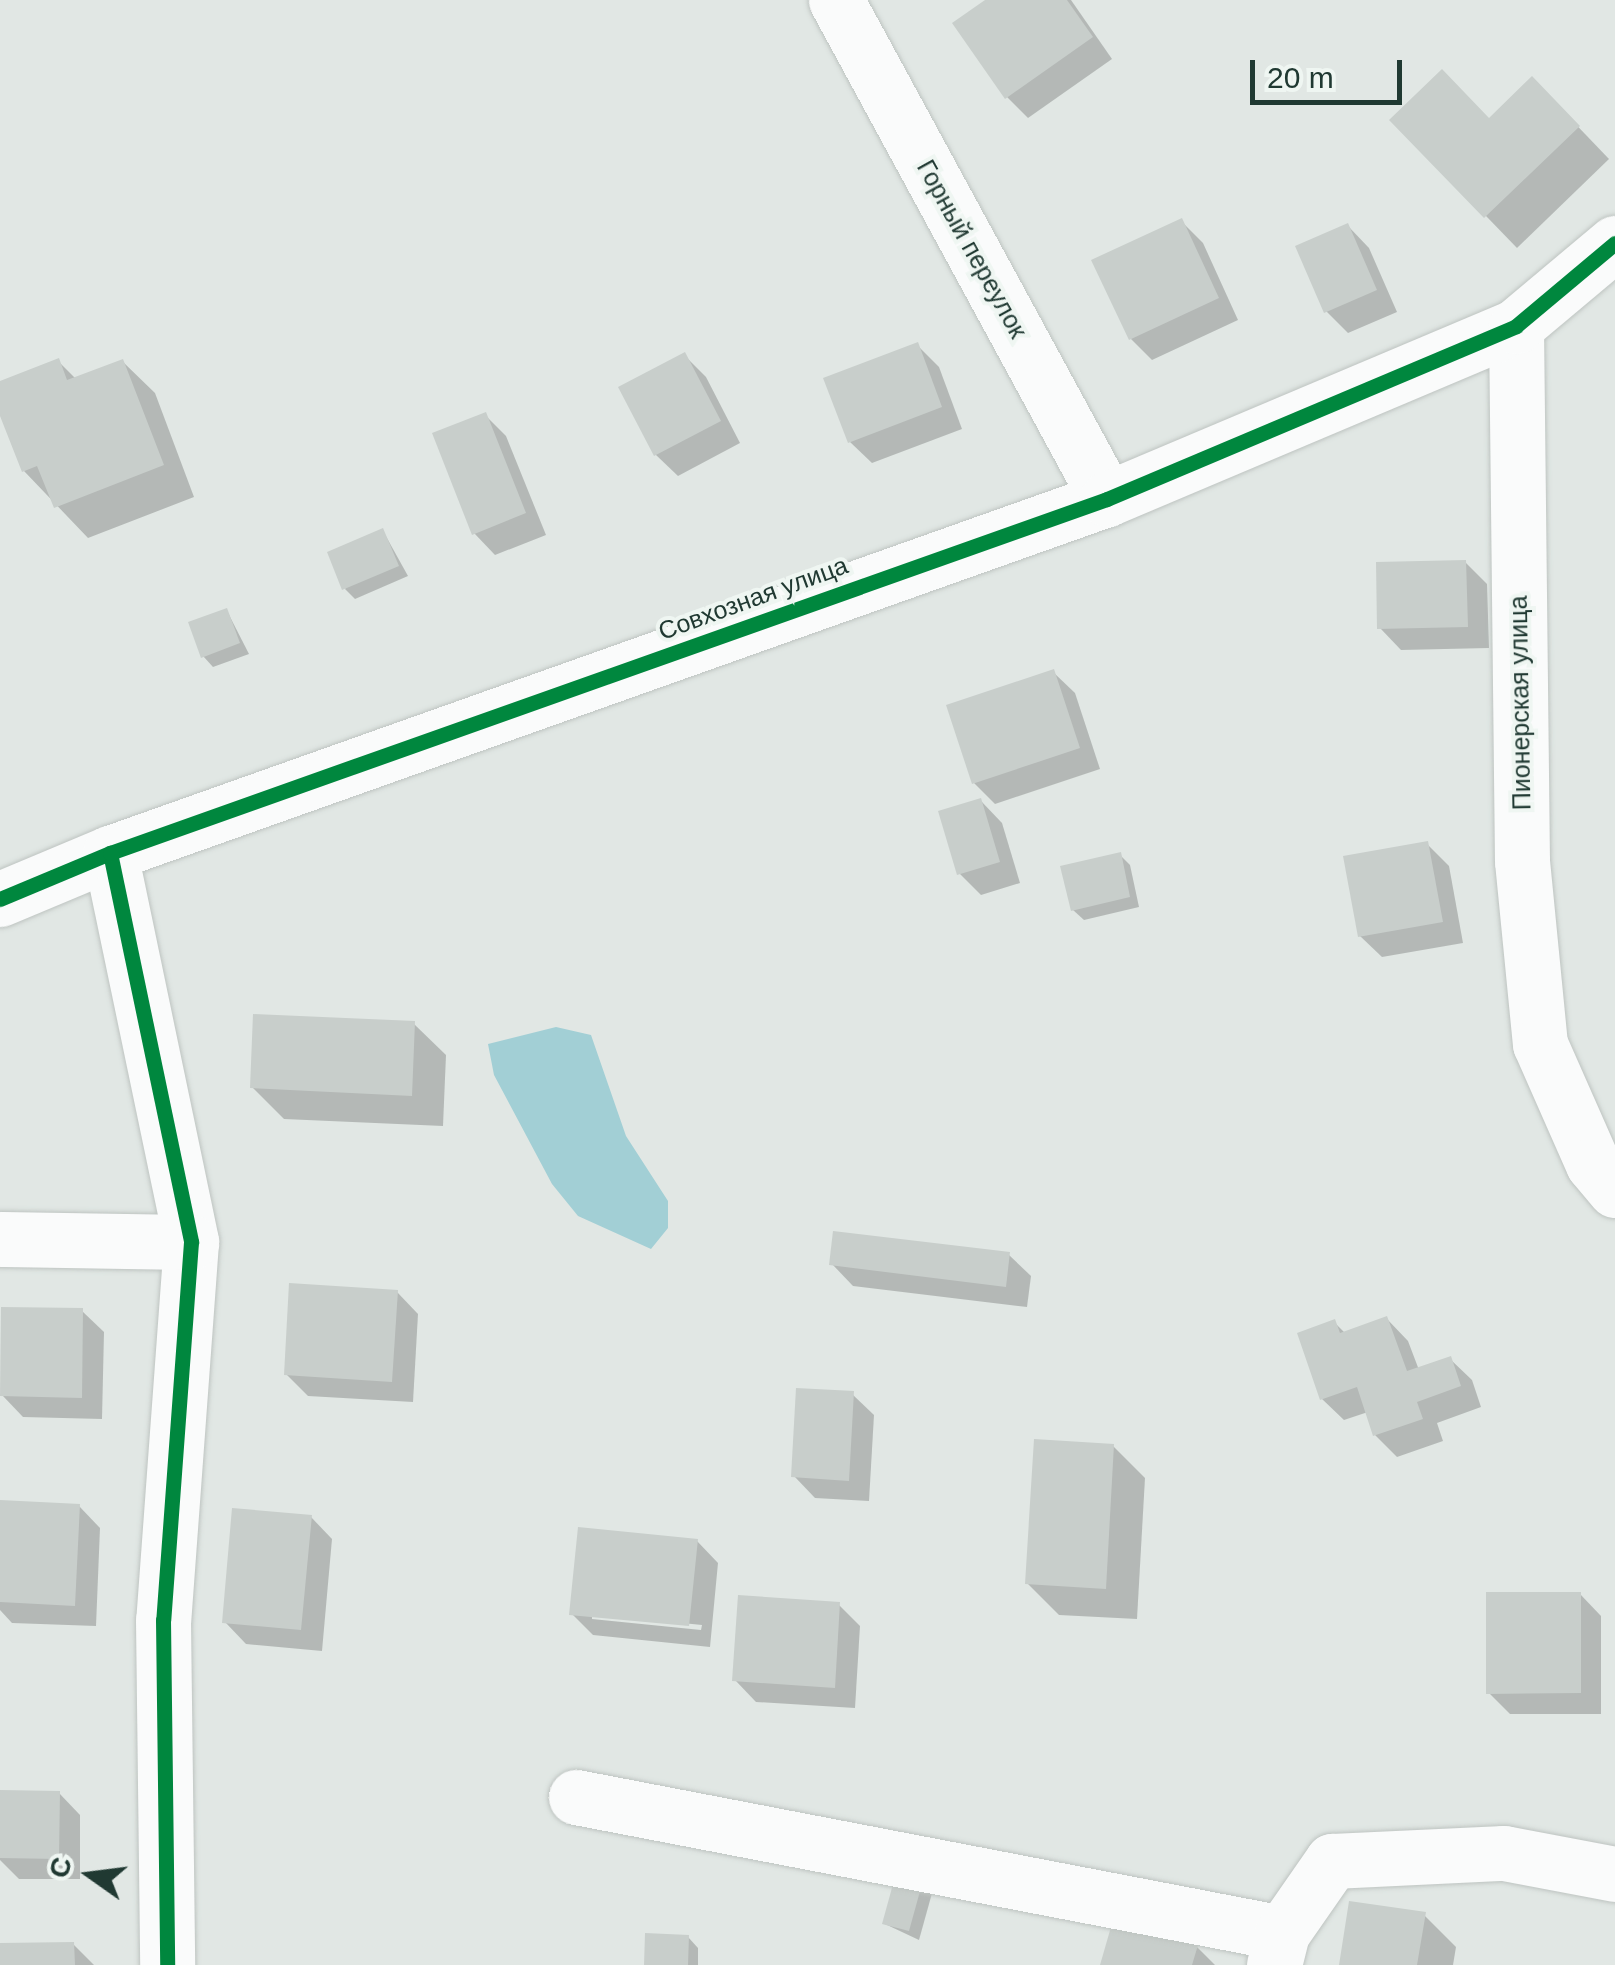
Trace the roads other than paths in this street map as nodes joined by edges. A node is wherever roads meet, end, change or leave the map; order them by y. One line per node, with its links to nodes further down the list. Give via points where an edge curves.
1 (836, 0): 4 (street, Горный переулок)
2 (1615, 243): 3 (street)
3 (1516, 326): 4 (street, Совхозная улица); 7 (street, Пионерская улица, via 1522,861 1540,1044 1593,1164)
4 (1108, 499): 5 (street, Совхозная улица)
5 (110, 853): 6 (street, Совхозная улица); 9 (street)
6 (0, 899)
7 (1615, 1190)
8 (0, 1238): 9 (street)
9 (192, 1242): 13 (street, via 162,1620)
10 (576, 1797): 12 (street)
11 (1615, 1874): 12 (street, via 1504,1853 1332,1861)
12 (1278, 1949)
13 (166, 1965)

